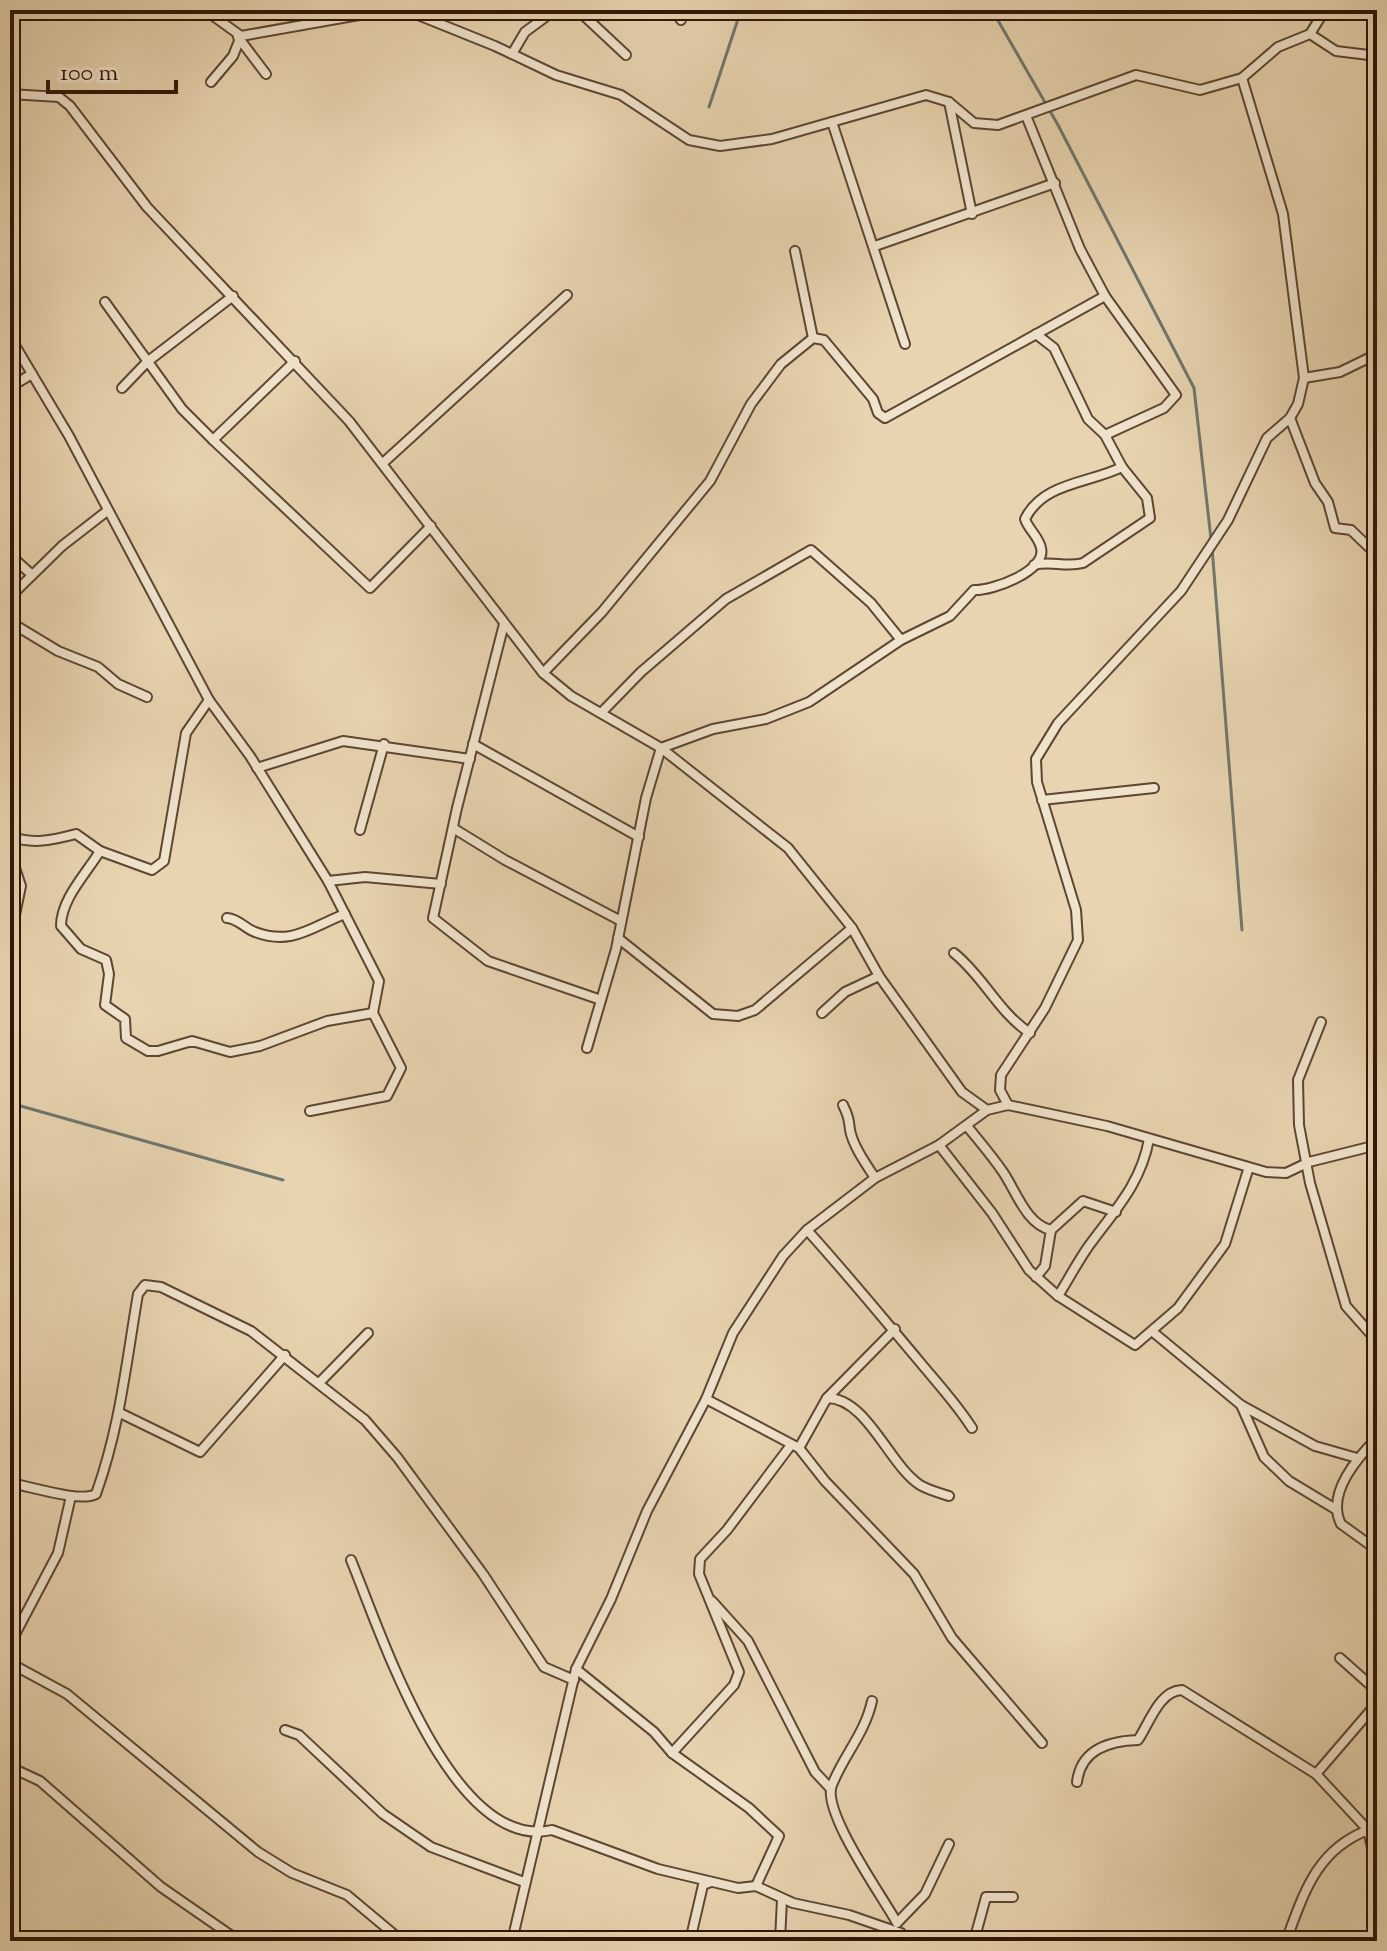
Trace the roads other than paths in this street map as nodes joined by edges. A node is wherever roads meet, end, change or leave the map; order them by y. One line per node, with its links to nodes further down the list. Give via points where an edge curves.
1 (24, 10): 8 (street)
2 (205, 10): 11 (street)
3 (555, 10): 12 (street, via 525,32)
4 (578, 10): 13 (street)
5 (674, 10): 9 (street)
6 (1325, 10): 10 (street)
7 (352, 13): 11 (street); 12 (street, via 413,13)
8 (10, 20)
9 (681, 20)
10 (1310, 34): 14 (street, via 1336,51); 16 (street, via 1278,47)
11 (238, 38): 15 (street); 17 (street, via 233,56)
12 (512, 54): 21 (street, via 556,75 621,95 702,144 772,139)
13 (626, 55)
14 (1377, 56)
15 (266, 74)
16 (1242, 78): 20 (street, via 1200,90 1136,75); 38 (street, via 1283,214)
17 (211, 82)
18 (10, 94): 27 (street, via 59,97 70,106 147,207)
19 (949, 102): 20 (street, via 984,126); 21 (street, via 926,95); 23 (street)
20 (1027, 118): 22 (street)
21 (832, 122): 24 (street)
22 (1055, 183): 23 (street); 28 (street)
23 (972, 214): 24 (street)
24 (875, 246): 33 (street)
25 (795, 251): 32 (street)
26 (567, 295): 44 (street)
27 (233, 296): 35 (street); 36 (street)
28 (1105, 296): 30 (street); 42 (street, via 1176,395 1164,408)
29 (105, 302): 36 (street)
30 (1036, 334): 32 (street, via 885,418 830,346); 42 (street, via 1054,348 1088,419)
31 (10, 337): 37 (street)
32 (813, 338): 56 (street, via 781,364 751,404 710,481 602,612)
33 (905, 344)
34 (1377, 354): 38 (street, via 1340,372)
35 (295, 361): 43 (street); 44 (street)
36 (147, 362): 40 (street); 43 (street)
37 (32, 374): 39 (street); 46 (street)
38 (1304, 378): 41 (street)
39 (10, 387)
40 (122, 388)
41 (1290, 418): 49 (street, via 1335,528 1351,530); 66 (street, via 1267,438 1228,520 1181,591 1047,735 1036,759)
42 (1105, 435): 45 (street)
43 (213, 440): 47 (street, via 370,588)
44 (383, 463): 47 (street)
45 (1122, 467): 50 (street, via 1104,477 1082,478 1033,506 1025,519 1042,548); 50 (street, via 1147,498 1150,518 1083,563 1070,567 1046,561)
46 (107, 511): 51 (street); 58 (street)
47 (431, 526): 54 (street)
48 (10, 555): 51 (street)
49 (1377, 555)
50 (1031, 566): 55 (street, via 997,587 974,590 950,616)
51 (31, 574): 52 (street)
52 (10, 597)
53 (10, 622): 57 (street)
54 (504, 624): 56 (street); 61 (street)
55 (901, 640): 59 (street, via 871,603 811,550 726,599); 62 (street, via 809,702)
56 (543, 673): 59 (street)
57 (147, 697)
58 (209, 700): 64 (street); 71 (street, via 186,733 164,861 152,870)
59 (601, 713): 62 (street)
60 (384, 744): 63 (street); 64 (street, via 343,741); 68 (street)
61 (473, 744): 63 (street); 70 (street)
62 (661, 748): 70 (street); 79 (street, via 788,848)
63 (470, 759): 67 (street)
64 (257, 768): 73 (street)
65 (1154, 788): 66 (street)
66 (1042, 800): 87 (street, via 1076,910 1078,940)
67 (453, 828): 74 (street); 78 (street)
68 (360, 830)
69 (10, 836): 71 (street, via 38,841 76,834)
70 (639, 837): 78 (street)
71 (100, 851): 84 (street, via 61,912 61,926 81,949 106,960 105,1005 125,1019 126,1038 138,1048 158,1051 192,1041 230,1052 327,1021)
72 (10, 853): 76 (street, via 21,886)
73 (328, 881): 74 (street, via 365,877); 75 (street)
74 (441, 884): 83 (street, via 433,918 488,961)
75 (345, 914): 77 (street, via 290,939 256,932); 84 (street, via 379,981)
76 (15, 915)
77 (227, 918)
78 (621, 921): 80 (street)
79 (852, 928): 80 (street, via 755,1010 724,1017 713,1014); 82 (street)
80 (618, 938): 83 (street)
81 (954, 953): 87 (street, via 984,980 1012,1021)
82 (879, 976): 85 (street, via 845,992); 91 (street, via 962,1092)
83 (601, 1000): 88 (street)
84 (373, 1013): 92 (street, via 401,1068 387,1096)
85 (822, 1013)
86 (1321, 1022): 97 (street, via 1298,1080 1299,1125)
87 (1030, 1033): 90 (street, via 1001,1075 1000,1090)
88 (587, 1048)
89 (843, 1105): 99 (street)
90 (1008, 1105): 91 (street); 94 (street)
91 (987, 1110): 93 (street)
92 (310, 1111)
93 (967, 1126): 95 (street); 102 (street, via 1023,1207)
94 (1149, 1139): 98 (street); 100 (street, via 1144,1166)
95 (939, 1145): 99 (street); 103 (street)
96 (1377, 1145): 97 (street)
97 (1309, 1162): 98 (street, via 1286,1173); 108 (street, via 1310,1183 1346,1306)
98 (1248, 1170): 106 (street, via 1225,1244 1197,1287)
99 (875, 1178): 101 (street)
100 (1116, 1212): 102 (street, via 1083,1201); 104 (street)
101 (807, 1230): 105 (street); 112 (street, via 752,1300)
102 (1051, 1230): 103 (street, via 1045,1266)
103 (1036, 1277): 104 (street)
104 (1058, 1296): 106 (street, via 1135,1345)
105 (895, 1329): 111 (street); 115 (street)
106 (1153, 1332): 113 (street)
107 (368, 1333): 110 (street)
108 (1377, 1341)
109 (285, 1355): 110 (street); 114 (street, via 200,1452); 114 (street, via 251,1331 161,1287 145,1285 138,1294)
110 (319, 1383): 130 (street, via 365,1420 397,1457 544,1667)
111 (827, 1398): 117 (street); 121 (street, via 845,1402 920,1485)
112 (706, 1399): 117 (street); 129 (street, via 647,1511)
113 (1241, 1405): 118 (street, via 1315,1446); 122 (street, via 1264,1457 1289,1481)
114 (120, 1413): 120 (street, via 96,1494)
115 (972, 1428)
116 (1377, 1438): 118 (street)
117 (795, 1446): 125 (street, via 700,1559 699,1574); 135 (street, via 914,1574 952,1638)
118 (1357, 1458): 122 (street)
119 (10, 1483): 120 (street)
120 (71, 1496): 126 (street, via 58,1553)
121 (949, 1496)
122 (1337, 1510): 123 (street, via 1341,1524)
123 (1377, 1550)
124 (351, 1560): 143 (street, via 406,1696 447,1769 507,1826)
125 (709, 1599): 136 (street, via 739,1677); 140 (street, via 748,1641 815,1772)
126 (10, 1644)
127 (1340, 1658): 131 (street)
128 (10, 1663): 155 (street, via 67,1694 258,1852 292,1873 347,1895)
129 (576, 1669): 130 (street); 136 (street)
130 (574, 1680): 143 (street)
131 (1377, 1691)
132 (872, 1701): 140 (street, via 868,1721)
133 (1377, 1703): 138 (street)
134 (285, 1730): 147 (street, via 299,1735 383,1814 431,1847)
135 (1042, 1743)
136 (672, 1753): 148 (street, via 779,1836)
137 (10, 1767): 154 (street, via 40,1781 161,1887)
138 (1316, 1774): 139 (street, via 1182,1690 1171,1690 1138,1740 1087,1754); 142 (street)
139 (1077, 1782)
140 (830, 1788): 151 (street, via 849,1841)
141 (1377, 1818): 142 (street)
142 (1368, 1830): 145 (street); 160 (street, via 1322,1859)
143 (535, 1834): 146 (street, via 552,1830 658,1869); 147 (street)
144 (949, 1844): 151 (street, via 925,1894)
145 (1377, 1870)
146 (711, 1881): 148 (street); 157 (street, via 703,1885)
147 (524, 1882): 156 (street)
148 (756, 1886): 150 (street)
149 (1013, 1897): 159 (street, via 986,1897)
150 (782, 1899): 152 (street, via 849,1915); 158 (street)
151 (897, 1923): 152 (street)
152 (904, 1937): 153 (street)
153 (917, 1937)
154 (239, 1941)
155 (402, 1941)
156 (512, 1941)
157 (690, 1941)
158 (780, 1941)
159 (974, 1941)
160 (1286, 1941)

